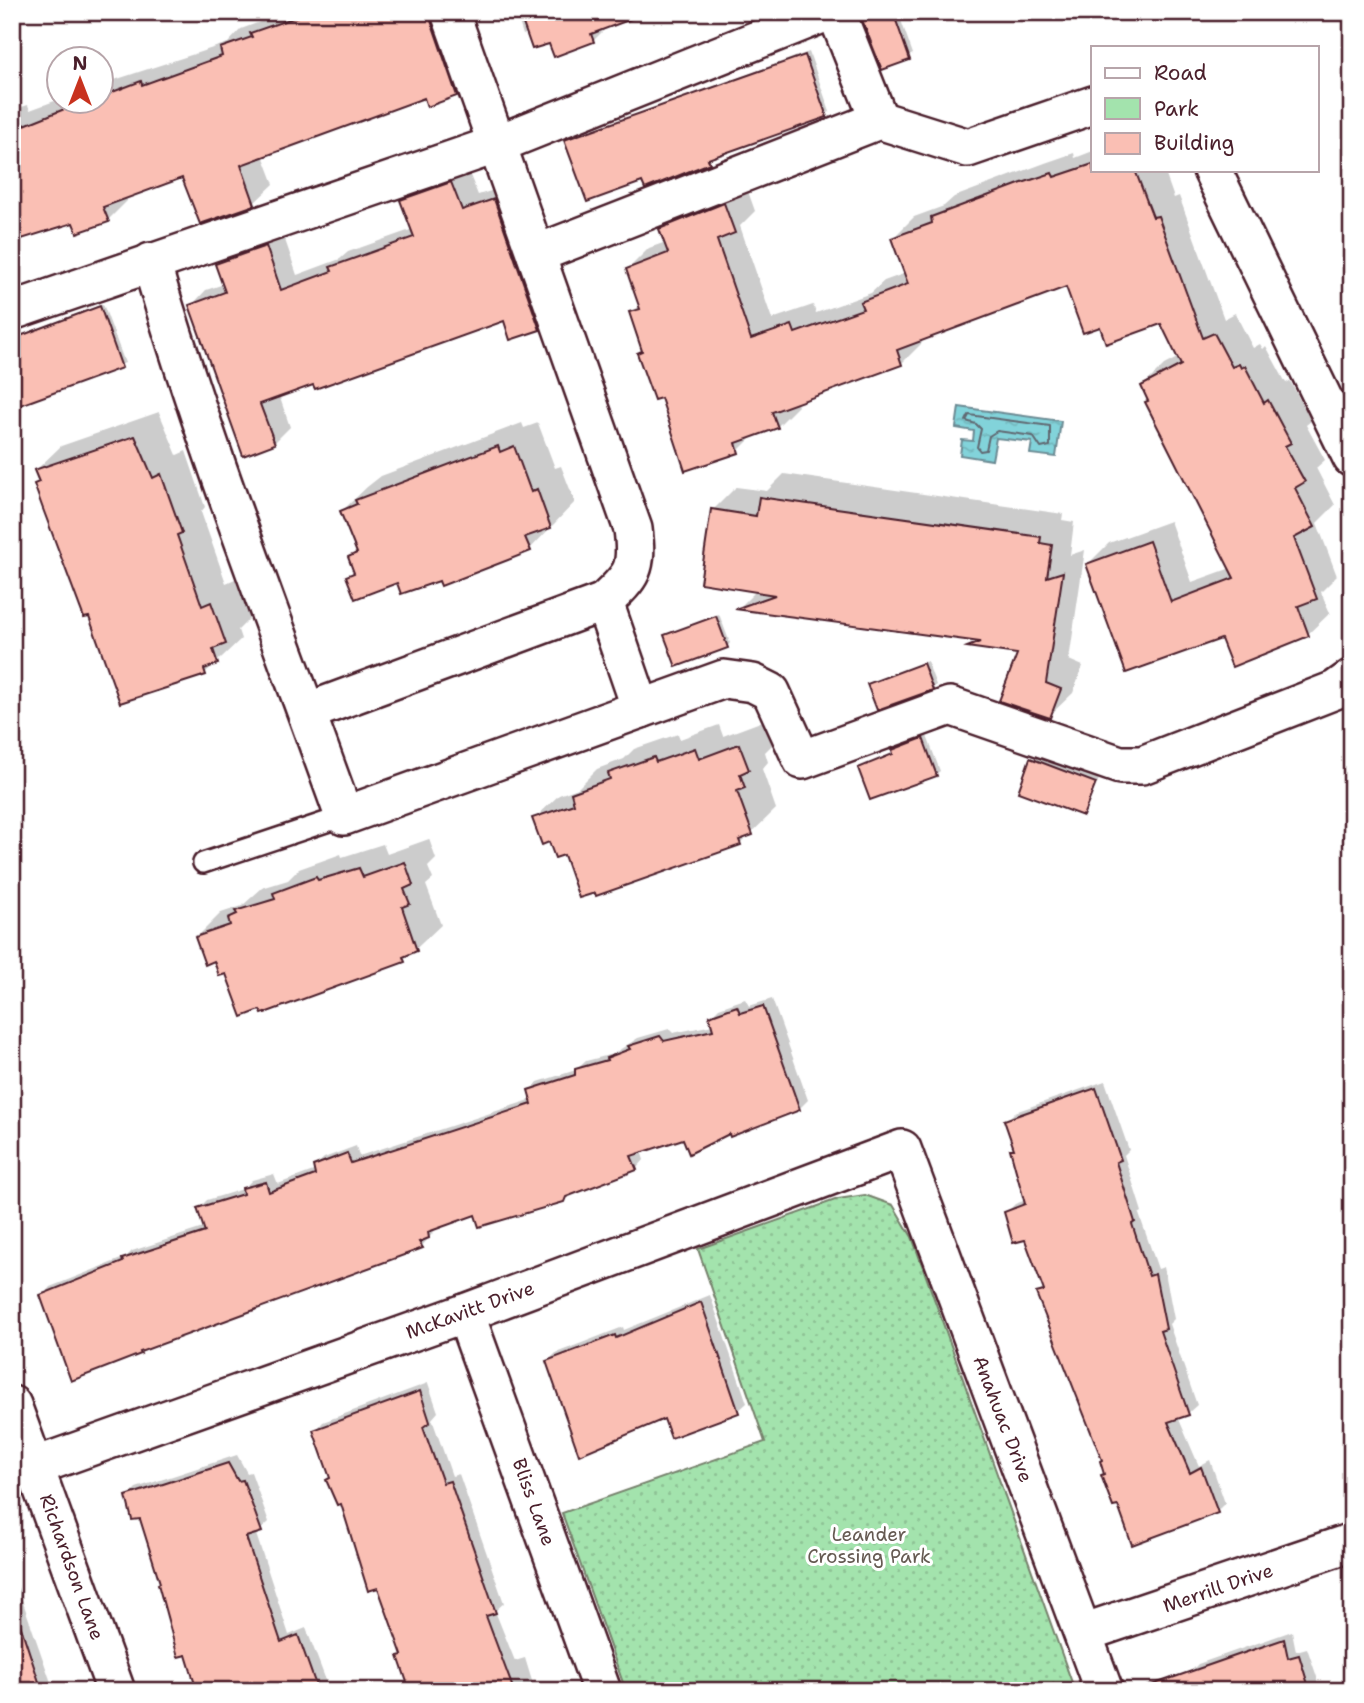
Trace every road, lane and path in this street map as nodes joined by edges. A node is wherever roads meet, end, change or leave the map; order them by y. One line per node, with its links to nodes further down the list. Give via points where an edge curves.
1 (450, 12): 6 (street)
2 (827, 12): 6 (street)
3 (836, 12): 5 (street)
4 (1091, 106): 5 (street, via 968,148)
5 (879, 120): 8 (street)
6 (495, 145): 8 (street); 9 (street)
7 (1213, 172): 11 (street)
8 (536, 254): 12 (street, via 632,529 636,558 626,581)
9 (151, 262): 10 (street); 15 (street, via 228,503)
10 (12, 311)
11 (1352, 458)
12 (604, 603): 14 (street); 15 (street)
13 (1352, 678): 14 (street, via 1335,690 1142,765 1120,765 950,706 802,760 771,691 724,679)
14 (641, 709): 16 (street)
15 (307, 712): 16 (street)
16 (344, 816): 17 (lane)
17 (203, 863)
18 (902, 1149): 19 (street, McKavitt Drive); 23 (street, Anahuac Drive)
19 (465, 1313): 21 (street, McKavitt Drive); 25 (street, Bliss Lane)
20 (12, 1405): 21 (street, Richardson Lane)
21 (36, 1466): 24 (street, Richardson Lane)
22 (1352, 1542): 23 (street, Merrill Drive)
23 (1083, 1633): 26 (street, Anahuac Drive)
24 (116, 1691)
25 (602, 1691)
26 (1104, 1691)

